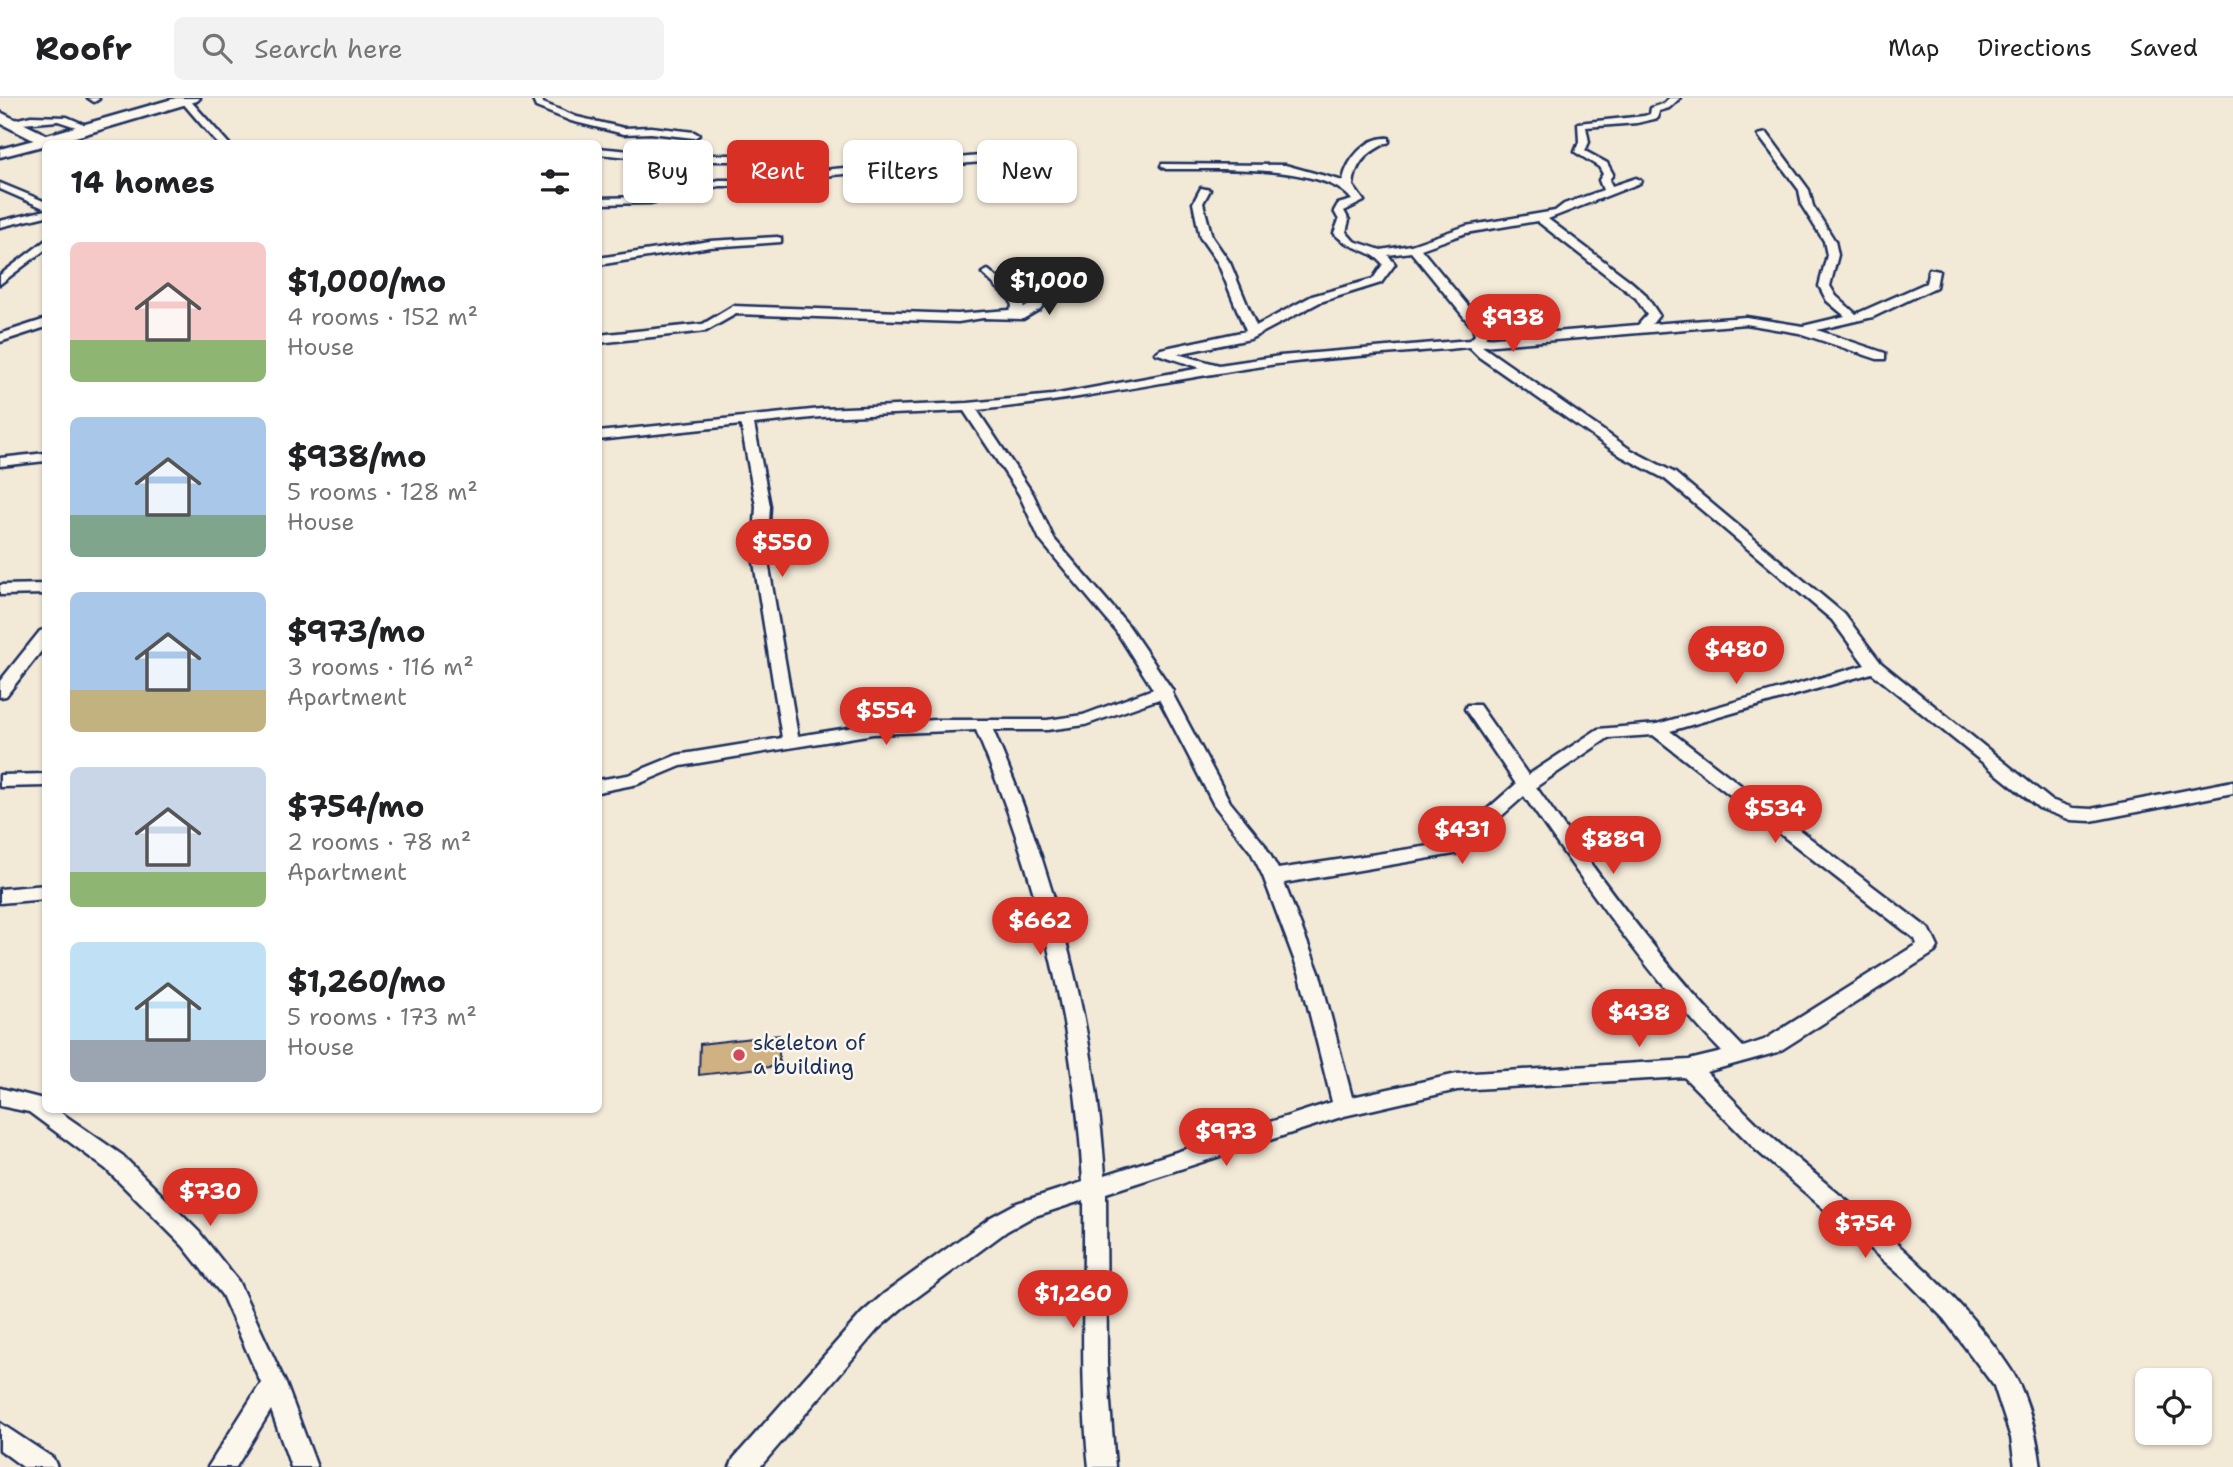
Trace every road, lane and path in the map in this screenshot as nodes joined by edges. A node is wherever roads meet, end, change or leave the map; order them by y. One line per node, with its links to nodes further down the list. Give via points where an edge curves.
1 (537, 98): 6 (street, via 539,105 556,112 624,131)
2 (1675, 98): 22 (street, via 1644,121 1581,125 1584,142 1580,152 1603,165)
3 (187, 99): 5 (main road); 10 (street)
4 (5, 120): 5 (street, via 67,118); 8 (main road)
5 (88, 128): 9 (main road)
6 (694, 135)
7 (1763, 135): 39 (street, via 1804,190 1809,210 1833,249 1824,279 1826,291)
8 (43, 140)
9 (48, 140)
10 (221, 140)
11 (1385, 140): 19 (street, via 1354,159)
12 (42, 142): 14 (street)
13 (602, 151): 15 (street)
14 (0, 153)
15 (727, 158)
16 (977, 159): 23 (street, via 719,183 650,200)
17 (1166, 166): 19 (street, via 1285,168)
18 (1636, 181): 22 (street)
19 (1348, 186): 31 (street, via 1359,201 1339,211 1345,220 1340,233 1350,243)
20 (1205, 190): 43 (street, via 1198,203 1202,225 1224,262)
21 (4, 191): 24 (street)
22 (1609, 192): 26 (street)
23 (602, 201)
24 (42, 205)
25 (42, 214): 27 (street)
26 (1540, 218): 30 (street, via 1476,229); 41 (street, via 1640,296 1653,315)
27 (0, 224)
28 (777, 240): 32 (street, via 710,244)
29 (42, 246): 35 (street)
30 (1414, 248): 31 (street); 46 (street, via 1479,327 1480,335)
31 (1380, 253): 43 (street, via 1389,264 1377,281 1316,299)
32 (602, 261)
33 (1066, 270): 38 (street, via 1036,306 1019,316)
34 (1933, 271): 39 (street, via 1932,285)
35 (5, 272): 37 (street)
36 (988, 273): 38 (street, via 1017,300 1018,308)
37 (0, 281)
38 (1012, 314): 45 (street, via 958,318 733,310 706,327)
39 (1854, 318): 42 (street)
40 (42, 324): 44 (street)
41 (1642, 328): 42 (street, via 1752,321); 46 (street)
42 (1804, 330): 47 (street)
43 (1252, 332): 48 (street, via 1161,353)
44 (0, 338)
45 (602, 339)
46 (1473, 344): 48 (street, via 1280,359); 57 (street, via 1626,453 1670,476 1838,617)
47 (1881, 356)
48 (1218, 369): 49 (street, via 1053,399)
49 (968, 407): 50 (street); 58 (street, via 1026,494 1047,540 1122,628)
50 (747, 421): 51 (street); 63 (street, via 763,506 760,556)
51 (602, 436)
52 (42, 457): 53 (street)
53 (0, 462)
54 (42, 589): 55 (street)
55 (0, 590)
56 (42, 639): 59 (street)
57 (1875, 667): 62 (street); 68 (street, via 2056,811 2091,815)
58 (1165, 691): 61 (street, via 1085,720); 69 (street, via 1223,805 1258,849)
59 (0, 692)
60 (1473, 709): 67 (street)
61 (982, 725): 63 (street, via 873,729); 78 (street, via 1001,767 1060,955 1080,1042)
62 (1657, 729): 67 (street, via 1604,733); 72 (street, via 1929,944 1771,1046)
63 (791, 743): 66 (street, via 677,761 632,780)
64 (42, 780): 65 (street)
65 (0, 781)
66 (602, 785)
67 (1526, 785): 69 (street, via 1454,848); 72 (street, via 1612,909 1694,1010)
68 (2233, 787)
69 (1272, 876): 75 (street, via 1310,975)
70 (42, 892): 71 (street)
71 (0, 897)
72 (1739, 1056): 73 (street)
73 (1689, 1068): 75 (street, via 1457,1082); 86 (street, via 1764,1144 1952,1311 2004,1380 2024,1438)
74 (0, 1097): 76 (street)
75 (1343, 1107): 78 (street)
76 (42, 1110)
77 (46, 1113): 79 (street, via 114,1162 191,1239 230,1288)
78 (1095, 1189): 84 (street, via 1025,1210 999,1224 893,1301 870,1321); 85 (street, via 1095,1355)
79 (274, 1384): 82 (street); 83 (street)
80 (0, 1436): 81 (street)
81 (44, 1467)
82 (221, 1467)
83 (304, 1467)
84 (743, 1467)
85 (1102, 1467)
86 (2028, 1467)

